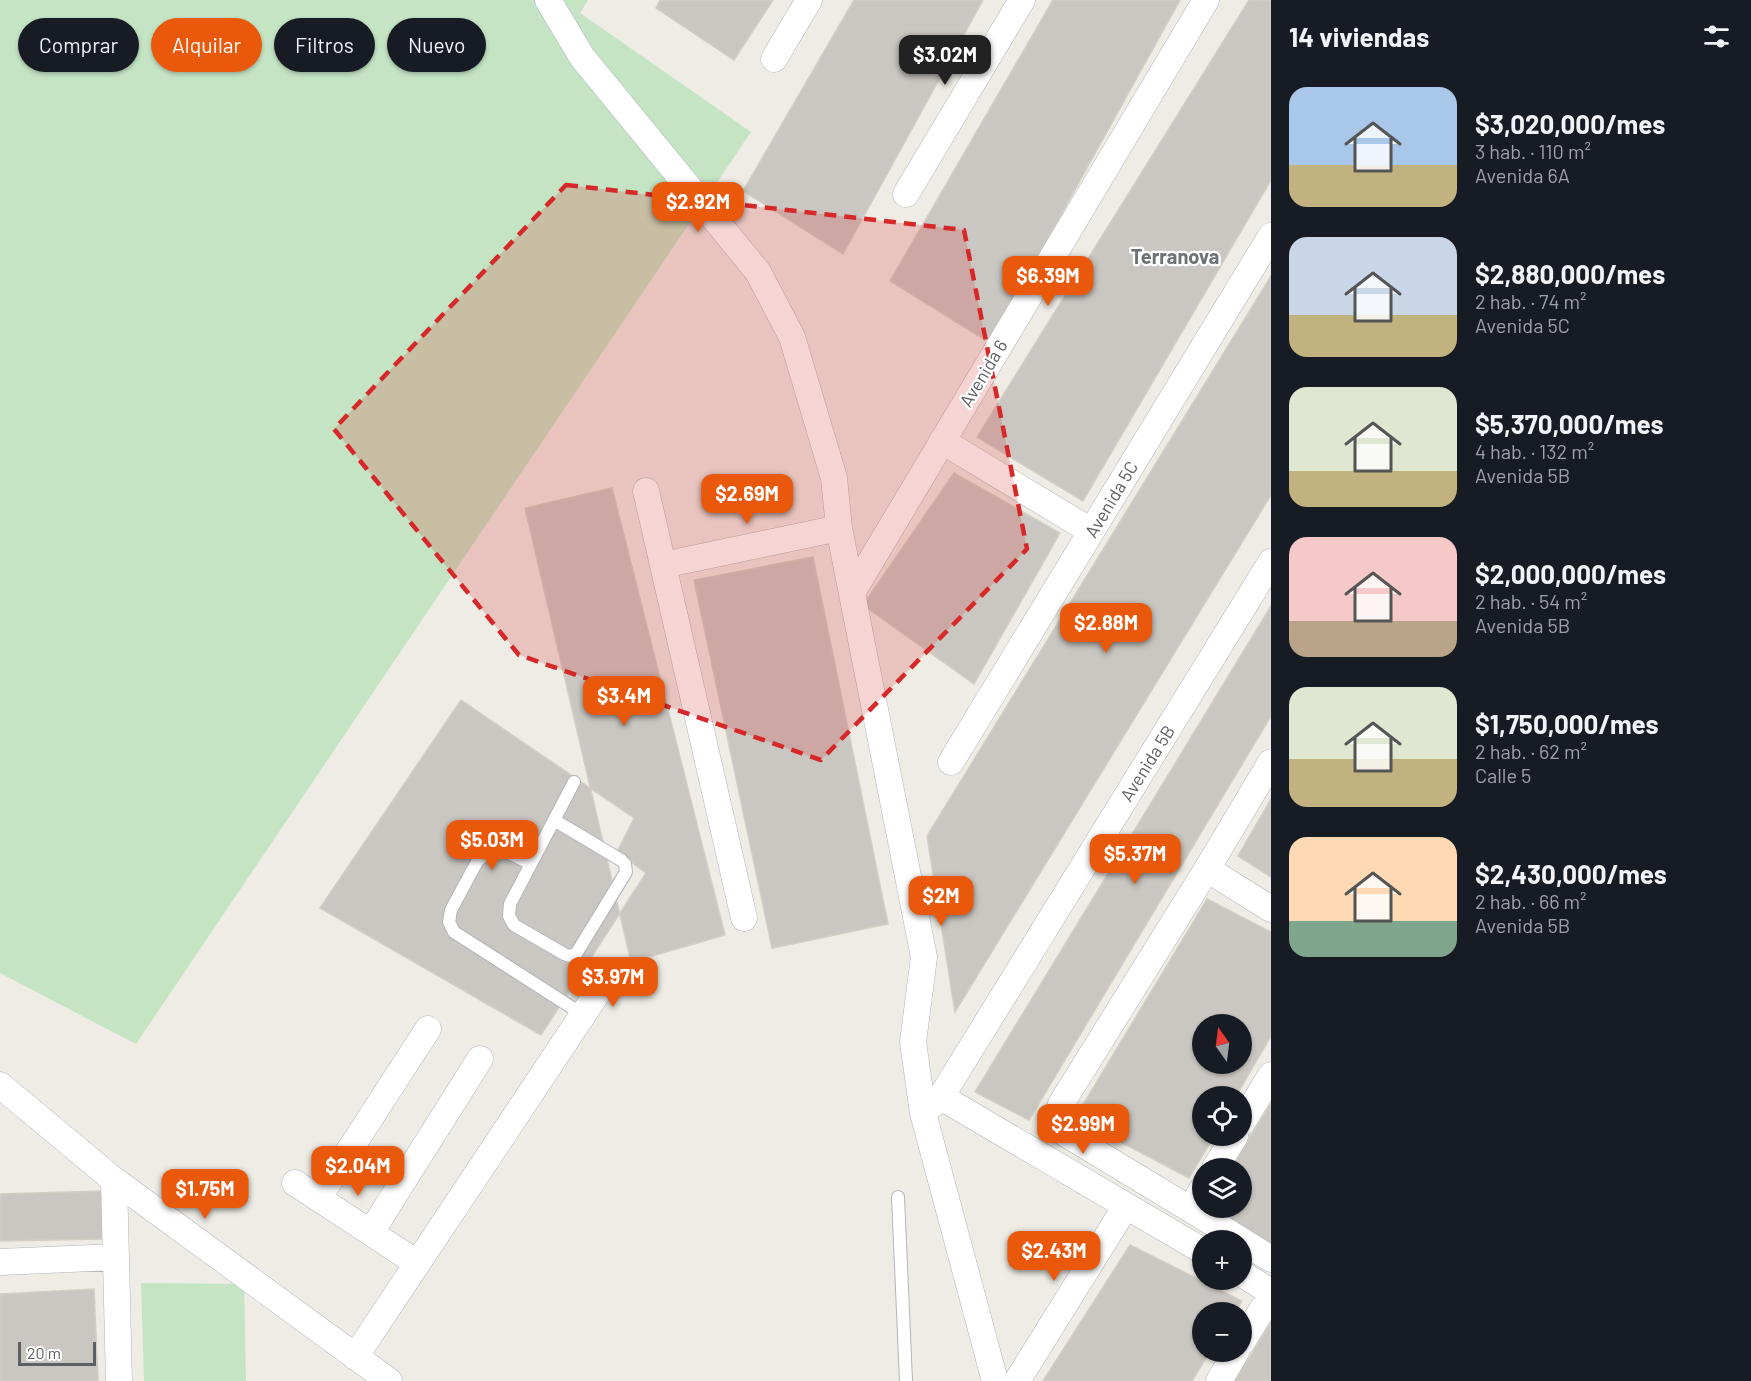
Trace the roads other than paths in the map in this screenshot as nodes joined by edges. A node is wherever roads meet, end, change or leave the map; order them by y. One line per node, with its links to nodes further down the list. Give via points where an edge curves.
1 (548, 0): 10 (street, via 582,57 758,272 792,337 834,478)
2 (809, 0): 5 (street)
3 (1022, 0): 6 (street)
4 (1206, 0): 8 (street, Avenida 6)
5 (774, 59)
6 (906, 194)
7 (1271, 236): 11 (street, Avenida 5C)
8 (942, 441): 11 (street); 14 (street, Avenida 6)
9 (646, 490): 13 (street)
10 (839, 528): 13 (street); 14 (street)
11 (1091, 531): 15 (street, Avenida 5C)
12 (1271, 562): 29 (street, Avenida 5B)
13 (663, 565): 22 (street)
14 (853, 591): 29 (street, via 924,957 913,1042)
15 (951, 762)
16 (1271, 762): 20 (street)
17 (574, 782): 18 (lane)
18 (554, 820): 19 (lane); 19 (lane, via 625,864 626,872 576,954 564,954 514,925 509,916 510,904)
19 (531, 864): 24 (lane, via 503,850 478,860 451,910 449,922 454,932)
20 (1208, 869): 21 (street); 33 (street, via 1061,1104 1058,1118 1061,1131)
21 (1271, 909)
22 (744, 918)
23 (608, 977): 24 (street)
24 (582, 1014): 45 (street)
25 (428, 1029): 34 (street)
26 (480, 1059): 39 (street)
27 (1271, 1075): 30 (street)
28 (6, 1095): 31 (street)
29 (932, 1105): 36 (street); 54 (street)
30 (1252, 1106)
31 (114, 1180): 42 (street); 49 (street)
32 (295, 1183): 34 (street)
33 (1192, 1196)
34 (319, 1197): 39 (street)
35 (898, 1197): 53 (lane)
36 (1126, 1206): 40 (street); 55 (street)
37 (1218, 1218): 38 (street)
38 (1230, 1230)
39 (371, 1232): 45 (street)
40 (1192, 1245)
41 (1252, 1247): 43 (street)
42 (116, 1257): 44 (street); 51 (street)
43 (1271, 1259)
44 (0, 1262)
45 (417, 1263): 49 (street)
46 (1252, 1281): 47 (street)
47 (1271, 1293): 48 (street)
48 (1252, 1325)
49 (355, 1357): 52 (street)
50 (1230, 1362): 56 (street)
51 (119, 1381)
52 (388, 1381)
53 (906, 1381)
54 (995, 1381)
55 (1017, 1381)
56 (1218, 1381)

